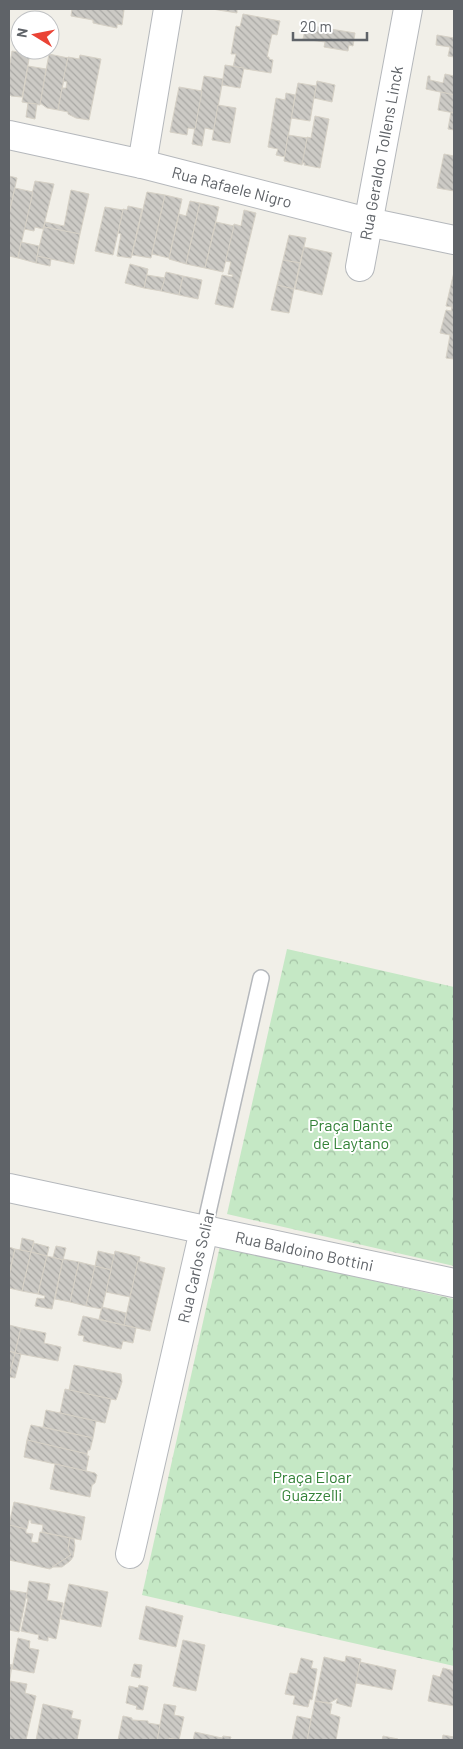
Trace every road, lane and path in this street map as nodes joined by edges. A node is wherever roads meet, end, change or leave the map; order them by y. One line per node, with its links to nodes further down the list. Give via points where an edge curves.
1 (168, 9): 4 (street)
2 (408, 9): 5 (street, Rua Geraldo Tollens Linck)
3 (9, 135): 4 (street, Rua Rafaele Nigro)
4 (142, 164): 5 (street, Rua Rafaele Nigro)
5 (368, 222): 6 (street, Rua Rafaele Nigro); 7 (street, Rua Geraldo Tollens Linck)
6 (454, 240)
7 (360, 267)
8 (261, 978): 10 (lane, Rua Carlos Scliar)
9 (9, 1188): 10 (street, Rua Baldoino Bottini)
10 (204, 1230): 11 (street, Rua Baldoino Bottini); 12 (street, Rua Carlos Scliar)
11 (454, 1283)
12 (130, 1554)

